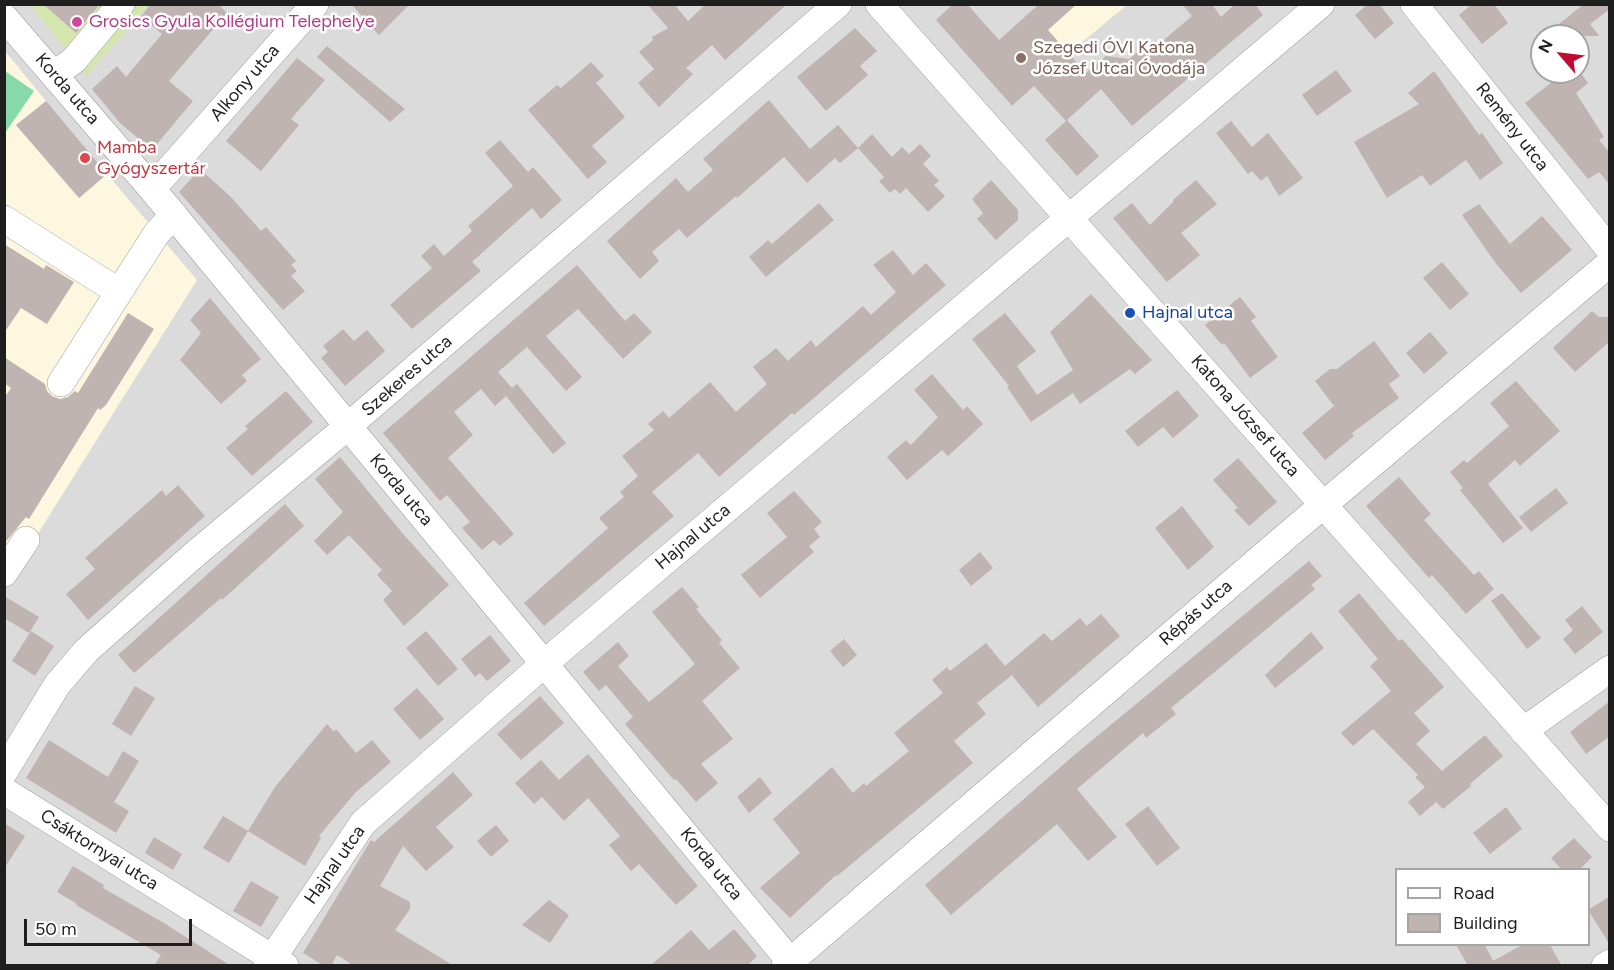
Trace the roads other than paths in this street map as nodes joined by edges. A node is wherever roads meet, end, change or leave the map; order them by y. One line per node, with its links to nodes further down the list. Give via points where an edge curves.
1 (121, 4): 8 (street, via 74,60)
2 (315, 4): 9 (street, Alkony utca)
3 (838, 4): 17 (street, Szekeres utca)
4 (879, 4): 11 (street, Katona József utca)
5 (1321, 4): 11 (street, Hajnal utca)
6 (1414, 4): 13 (street, Remény utca)
7 (4, 17): 8 (street, Korda utca)
8 (54, 75): 9 (street, Korda utca)
9 (152, 189): 10 (street, Korda utca)
10 (174, 215): 15 (street, via 157,233); 17 (street, Korda utca)
11 (1071, 218): 18 (street, Katona József utca); 21 (street, Hajnal utca)
12 (4, 219): 15 (street)
13 (1610, 250)
14 (1610, 263): 18 (street, Répás utca)
15 (119, 292): 16 (street)
16 (61, 383)
17 (347, 427): 21 (street, Korda utca); 24 (street, Szekeres utca, via 86,651 57,685)
18 (1323, 505): 23 (street, Katona József utca); 29 (street, Répás utca)
19 (27, 540): 20 (street)
20 (4, 573)
21 (545, 663): 27 (street, Hajnal utca, via 363,824); 29 (street, Korda utca)
22 (1610, 669): 23 (street)
23 (1523, 730): 26 (street, Katona József utca)
24 (4, 772)
25 (4, 792): 27 (street, Csáktornyai utca)
26 (1610, 828)
27 (274, 963)
28 (1610, 963): 30 (street)
29 (790, 964)
30 (1605, 966)

